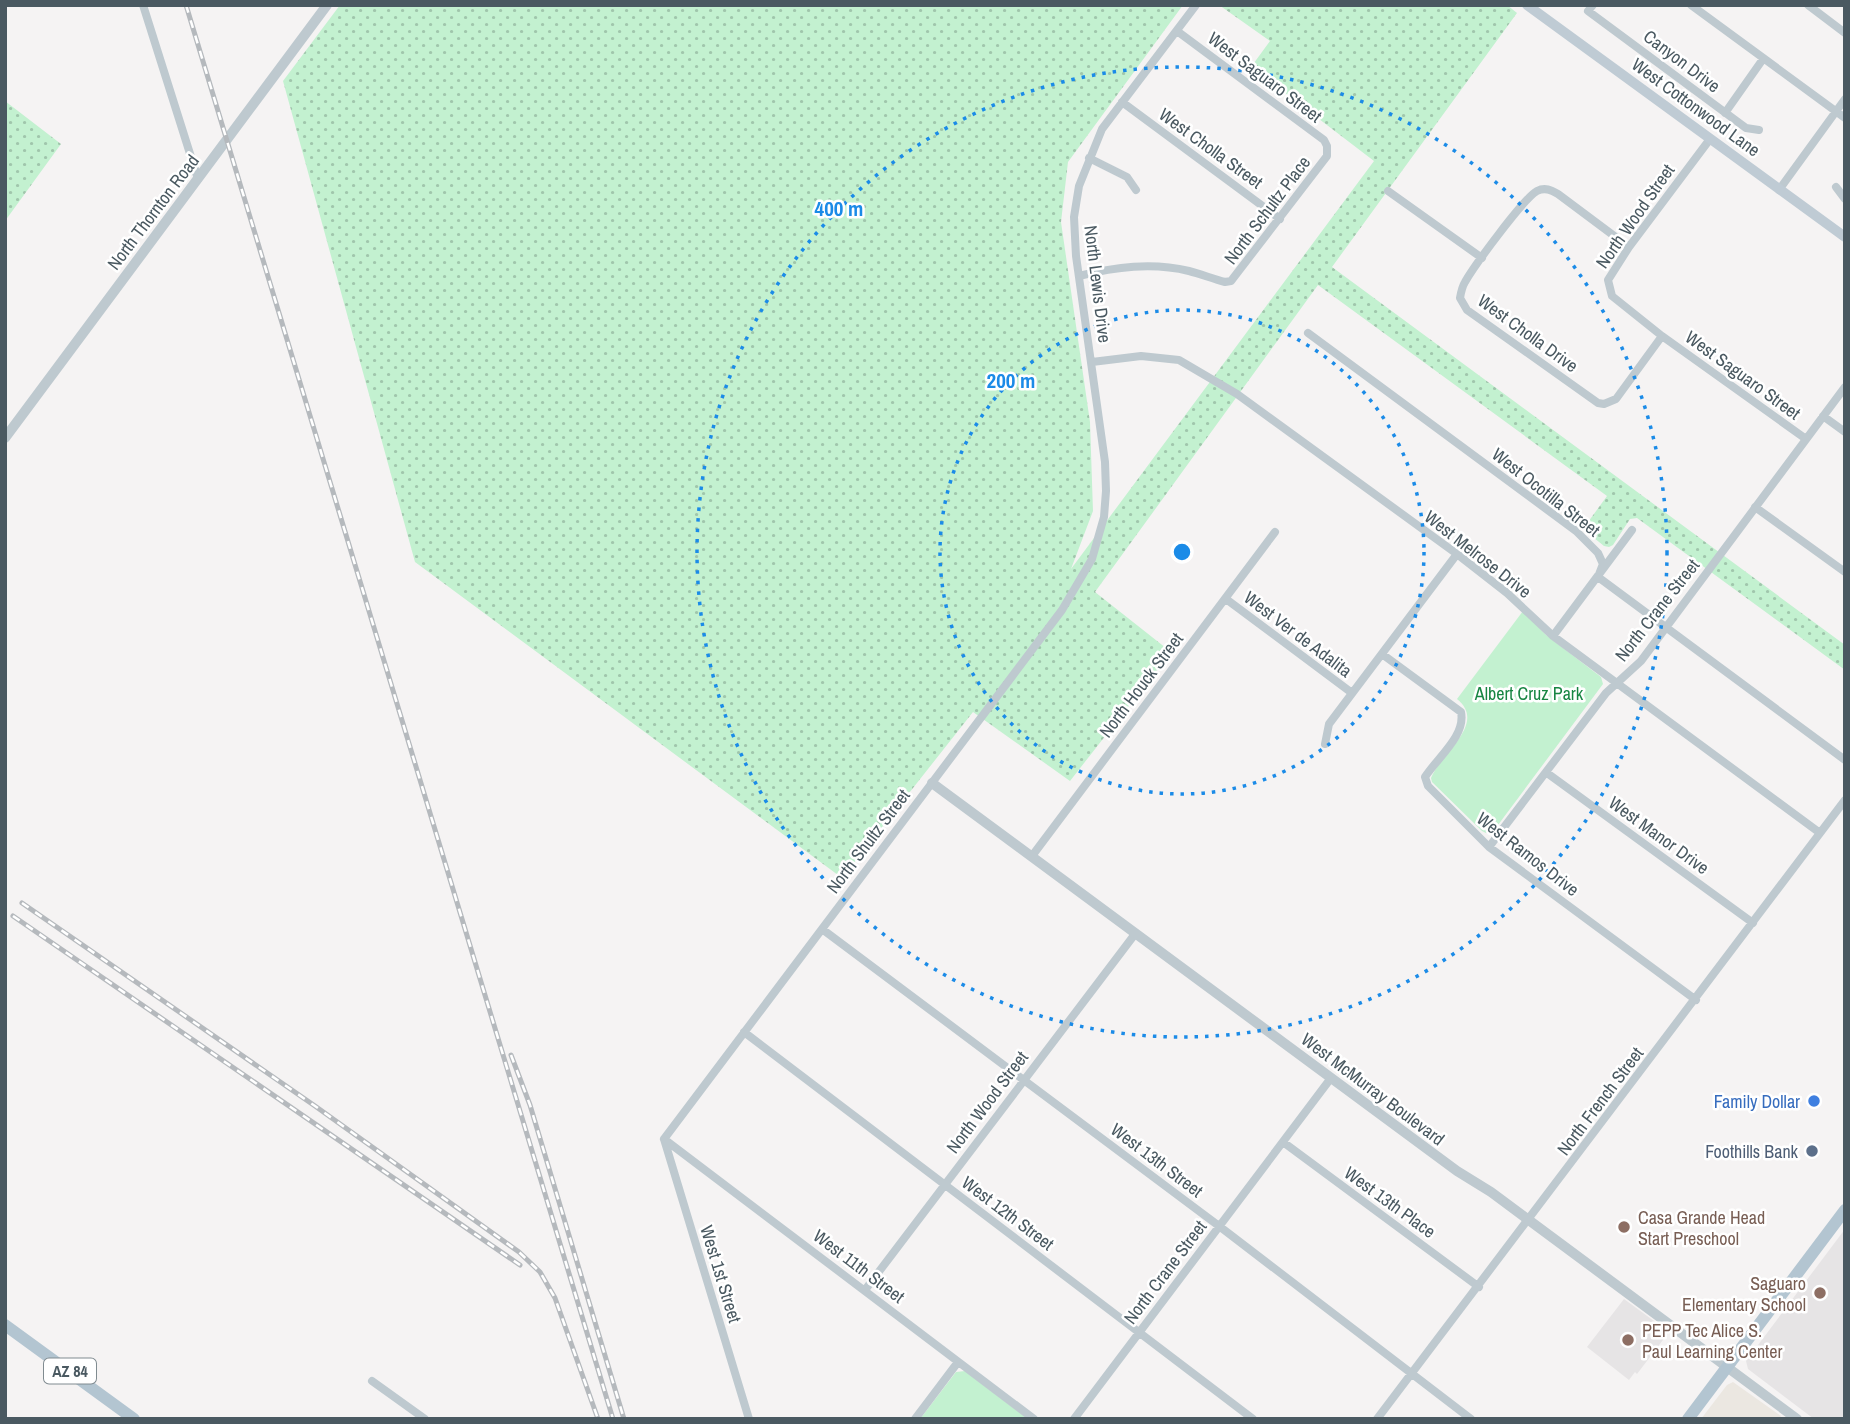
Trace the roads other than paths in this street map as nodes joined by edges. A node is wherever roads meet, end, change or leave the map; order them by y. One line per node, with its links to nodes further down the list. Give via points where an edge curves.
1 (143, 5): 20 (street)
2 (327, 5): 20 (street, North Thornton Road)
3 (1196, 5): 8 (street, North Lewis Drive)
4 (1527, 5): 17 (main road, West Cottonwood Lane)
5 (1691, 5): 10 (street)
6 (1808, 5): 9 (street)
7 (1590, 8): 14 (street, Canyon Drive)
8 (1177, 31): 12 (street, North Lewis Drive); 18 (street, West Saguaro Street, via 1324,140)
9 (1845, 33)
10 (1763, 59): 13 (street); 14 (street)
11 (1845, 99): 13 (street)
12 (1122, 103): 19 (street, North Lewis Drive); 26 (street, West Cholla Street)
13 (1835, 111): 15 (street); 23 (street)
14 (1725, 113): 16 (street, Canyon Drive, via 1746,128)
15 (1845, 118)
16 (1759, 130)
17 (1710, 139): 23 (main road, West Cottonwood Lane); 28 (street, North Wood Street)
18 (1328, 152): 26 (street, North Schultz Place)
19 (1088, 158): 22 (street, via 1127,177); 30 (street, North Lewis Drive, via 1074,216)
20 (198, 179): 37 (street, North Thornton Road)
21 (1836, 187): 25 (street)
22 (1136, 190)
23 (1779, 190): 27 (main road, West Cottonwood Lane)
24 (1388, 191): 29 (street)
25 (1845, 199)
26 (1280, 219): 30 (street, North Schultz Place, via 1237,277 1226,282 1147,265)
27 (1845, 237)
28 (1629, 247): 29 (street, West Cholla Drive, via 1558,194 1542,189 1528,199); 32 (street, North Wood Street, via 1608,280 1612,296)
29 (1482, 258): 32 (street, West Cholla Drive, via 1461,290 1467,310 1598,403 1616,399)
30 (1079, 276): 33 (street, North Lewis Drive)
31 (1308, 333): 45 (street, West Ocotilla Street, via 1576,531 1598,553 1603,564)
32 (1662, 336): 38 (street, West Saguaro Street)
33 (1092, 362): 42 (street, West Melrose Drive, via 1141,356 1180,360 1237,394); 43 (street, North Lewis Drive, via 1106,491)
34 (1845, 387): 35 (street, North Crane Street)
35 (1823, 416): 36 (street, West Saguaro Street); 38 (street, North Crane Street)
36 (1845, 432)
37 (5, 438)
38 (1806, 439): 39 (street, North Crane Street)
39 (1755, 507): 44 (street); 47 (street, North Crane Street)
40 (1632, 530): 45 (street)
41 (1275, 532): 46 (street, North Houck Street)
42 (1457, 554): 48 (street, West Melrose Drive); 49 (street)
43 (1092, 559): 55 (street, North Shultz Street, via 1062,610)
44 (1845, 572)
45 (1598, 577): 47 (street); 48 (street)
46 (1226, 599): 51 (street, West Ver de Adalita); 59 (street, North Houck Street)
47 (1666, 626): 50 (street, North Crane Street); 53 (street)
48 (1553, 636): 50 (street, West Melrose Drive)
49 (1382, 654): 51 (street); 58 (street, West Ramos Drive, via 1461,712 1463,722 1456,736 1425,777 1427,786)
50 (1618, 684): 54 (street, North Crane Street, via 1606,693); 57 (street, West Melrose Drive)
51 (1352, 693): 52 (street, via 1329,724)
52 (1325, 744)
53 (1845, 760)
54 (1547, 773): 58 (street, North Crane Street); 60 (street, West Manor Drive)
55 (932, 783): 59 (street, West McMurray Boulevard); 61 (street, North Shultz Street)
56 (1845, 800): 57 (street, North French Street)
57 (1820, 833): 60 (street, North French Street)
58 (1489, 847): 63 (street, West Ramos Drive)
59 (1032, 856): 62 (street, West McMurray Boulevard)
60 (1753, 923): 63 (street, North French Street)
61 (822, 929): 64 (street, North Shultz Street); 66 (street, West 13th Street)
62 (1135, 934): 65 (street, West McMurray Boulevard); 66 (street, North Wood Street)
63 (1696, 1000): 71 (street, North French Street)
64 (744, 1032): 67 (street, North Shultz Street); 69 (street, West 12th Street)
65 (1331, 1077): 68 (street, North Crane Street); 71 (street, West McMurray Boulevard)
66 (1024, 1079): 69 (street, North Wood Street); 72 (street, West 13th Street)
67 (664, 1139): 74 (street, West 11th Street); 83 (street, West 1st Street)
68 (1283, 1142): 72 (street, North Crane Street); 73 (street, West 13th Place)
69 (944, 1185): 74 (street, North Wood Street); 76 (street, West 12th Street)
70 (1845, 1210): 78 (main road)
71 (1529, 1221): 73 (street, North French Street); 78 (street, West McMurray Boulevard)
72 (1219, 1226): 76 (street, North Crane Street); 79 (street, West 13th Street)
73 (1479, 1287): 79 (street, North French Street)
74 (865, 1290): 77 (street, West 11th Street)
75 (5, 1325): 81 (main road, AZ 84)
76 (1140, 1331): 86 (street, North Crane Street); 87 (street, West 12th Street)
77 (958, 1362): 84 (street); 85 (street, West 11th Street)
78 (1728, 1366): 90 (main road); 91 (street, West McMurray Boulevard)
79 (1411, 1374): 88 (street, North French Street); 89 (street, West 13th Street)
80 (372, 1381): 82 (street)
81 (134, 1419)
82 (425, 1419)
83 (749, 1419)
84 (915, 1419)
85 (1034, 1419)
86 (1074, 1419)
87 (1253, 1419)
88 (1377, 1419)
89 (1471, 1419)
90 (1688, 1419)
91 (1797, 1419)

